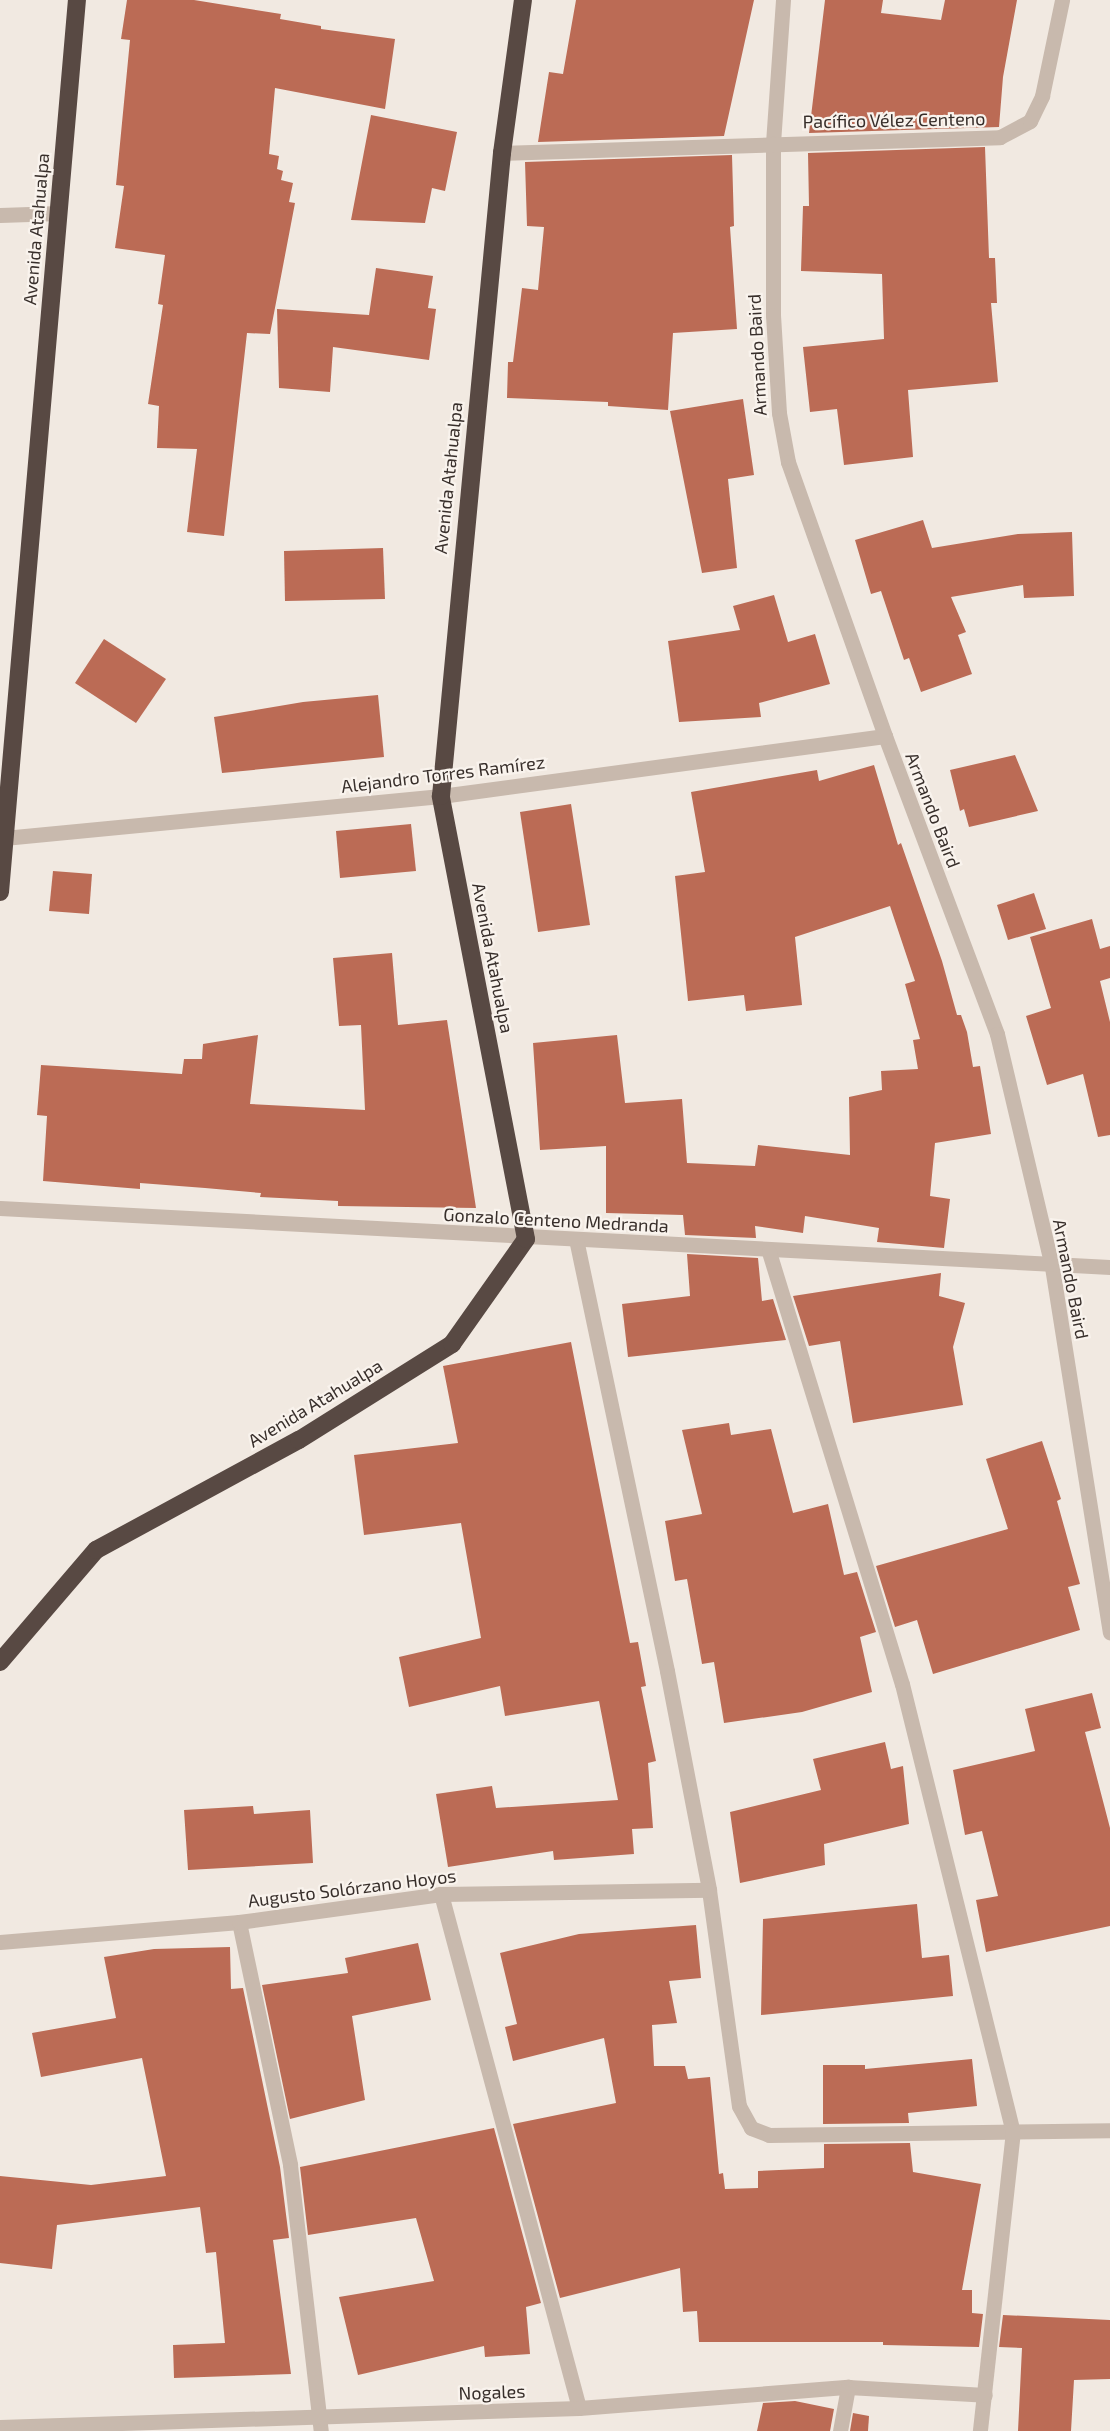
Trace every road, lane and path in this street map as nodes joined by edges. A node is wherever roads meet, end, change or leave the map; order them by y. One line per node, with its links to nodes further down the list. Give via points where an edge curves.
1 (77, 0): 7 (highway, Avenida Atahualpa)
2 (523, 0): 6 (highway, Avenida Atahualpa)
3 (783, 0): 5 (street, Armando Baird)
4 (1062, 0): 5 (street, Pacífico Vélez Centeno, via 1042,96 1030,121 1000,137)
5 (773, 143): 6 (street, Pacífico Vélez Centeno); 9 (street, Armando Baird, via 772,315 779,413 788,462)
6 (502, 153): 11 (highway, Avenida Atahualpa)
7 (59, 213): 8 (street); 10 (highway, Avenida Atahualpa)
8 (0, 215)
9 (885, 736): 11 (street, Alejandro Torres Ramírez); 18 (street, Armando Baird, via 997,1034)
10 (6, 742): 12 (highway, Avenida Atahualpa)
11 (441, 796): 12 (street, Alejandro Torres Ramírez); 15 (highway, Avenida Atahualpa)
12 (4, 838): 13 (highway, Avenida Atahualpa)
13 (0, 892)
14 (0, 1208): 15 (street, Gonzalo Centeno Medranda)
15 (526, 1239): 16 (street, Gonzalo Centeno Medranda); 21 (highway, Avenida Atahualpa, via 452,1344 299,1440 96,1550)
16 (576, 1239): 17 (street, Gonzalo Centeno Medranda); 22 (street)
17 (769, 1252): 18 (street, Gonzalo Centeno Medranda); 27 (street, via 902,1684)
18 (1052, 1266): 19 (street, Gonzalo Centeno Medranda); 20 (street, Armando Baird)
19 (1110, 1267)
20 (1110, 1632)
21 (0, 1662)
22 (709, 1890): 23 (street, Augusto Solórzano Hoyos); 27 (street, via 733,2073 739,2106 751,2128 769,2135)
23 (441, 1894): 24 (street, Augusto Solórzano Hoyos); 30 (street)
24 (239, 1922): 25 (street, Augusto Solórzano Hoyos); 31 (street, via 290,2165)
25 (0, 1942)
26 (1110, 2130): 27 (street)
27 (1013, 2131): 29 (street)
28 (848, 2387): 29 (street, Nogales); 30 (street, Nogales); 34 (street)
29 (985, 2395): 35 (street)
30 (579, 2408): 31 (street, Nogales)
31 (320, 2425): 33 (street, Nogales)
32 (0, 2427): 33 (street, Nogales)
33 (186, 2427)
34 (840, 2431)
35 (980, 2431)

